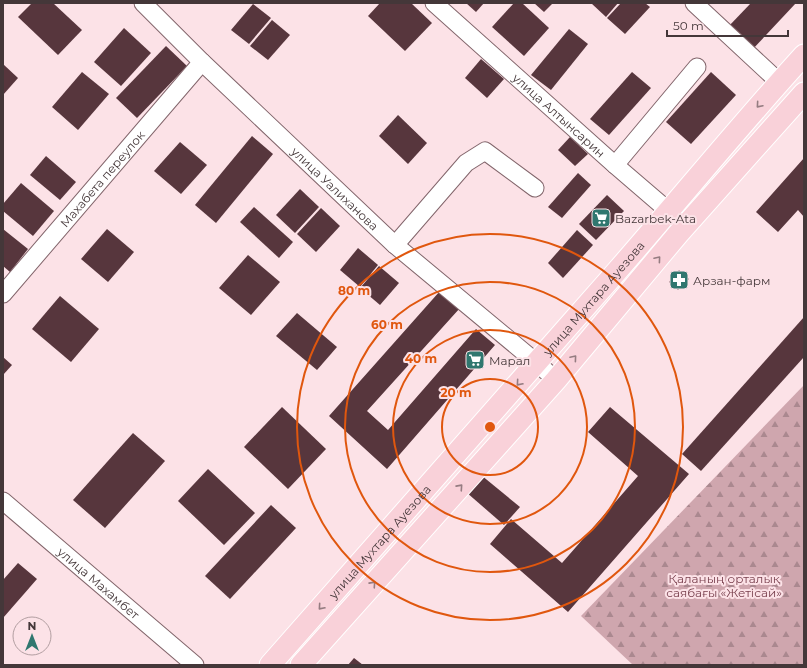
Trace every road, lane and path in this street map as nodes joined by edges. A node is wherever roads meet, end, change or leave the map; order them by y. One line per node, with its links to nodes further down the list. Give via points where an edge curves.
1 (143, 3): 5 (street, улица Уалиханова)
2 (434, 3): 9 (street, улица Алтынсарин)
3 (694, 3): 7 (street)
4 (804, 55): 7 (main road, улица Мухтара Ауезова)
5 (202, 62): 13 (street, улица Уалиханова); 14 (street, Махабета переулок)
6 (697, 67): 9 (street)
7 (779, 82): 11 (main road, улица Мухтара Ауезова, one-way to 11)
8 (804, 94): 12 (main road, улица Мухтара Ауезова)
9 (615, 165): 11 (street, улица Алтынсарин)
10 (535, 188): 13 (street, via 484,151 466,163)
11 (669, 212): 12 (street, улица Алтынсарин); 15 (main road, улица Мухтара Ауезова)
12 (686, 226): 16 (main road, улица Мухтара Ауезова, one-way to 12)
13 (395, 245): 15 (street, улица Уалиханова)
14 (3, 294)
15 (537, 363): 16 (street, улица Уалиханова); 19 (main road, улица Мухтара Ауезова, one-way to 19)
16 (556, 380): 20 (main road, улица Мухтара Ауезова, one-way to 16)
17 (3, 501): 18 (street, улица Махамбет)
18 (195, 665)
19 (270, 665)
20 (301, 665)

